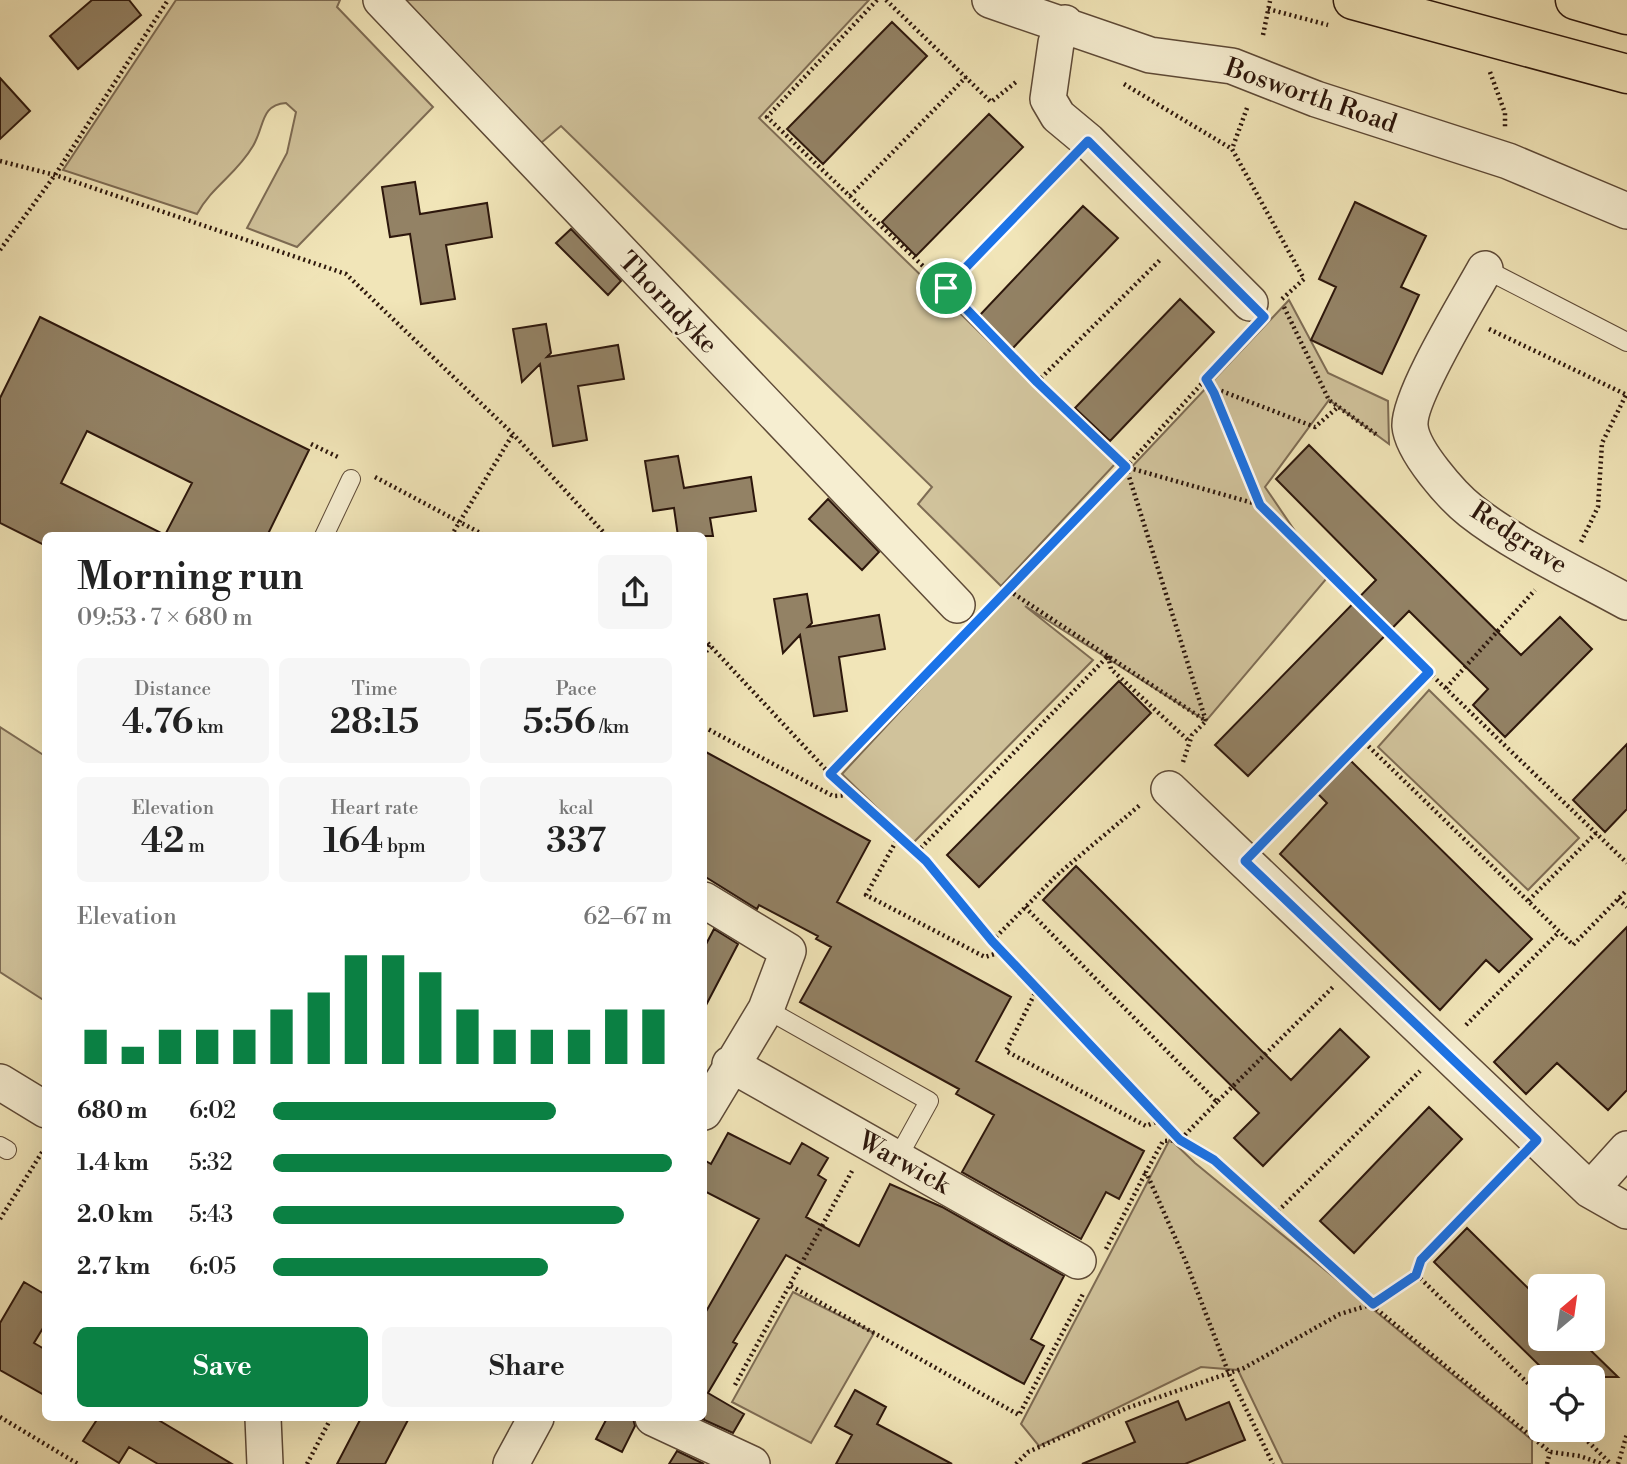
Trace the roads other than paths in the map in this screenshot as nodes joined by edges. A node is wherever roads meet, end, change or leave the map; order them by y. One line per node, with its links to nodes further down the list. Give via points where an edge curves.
1 (381, 0): 15 (street, Thorndyke)
2 (990, 0): 6 (street, Bosworth Road)
3 (1353, 0): 7 (highway)
4 (1575, 0): 5 (highway)
5 (1627, 15)
6 (1065, 23): 8 (street, Bosworth Road, via 1150,55 1232,66 1316,99 1508,161); 10 (street, via 1053,57 1048,99 1058,116)
7 (1627, 74)
8 (1627, 211)
9 (1485, 269): 11 (lane); 14 (street, Redgrave, via 1418,396 1410,425 1417,450 1470,510)
10 (1250, 303)
11 (1627, 342)
12 (360, 476): 13 (lane)
13 (326, 532)
14 (1627, 602)
15 (959, 621)
16 (1167, 786): 25 (street)
17 (707, 902): 18 (street, via 788,951)
18 (765, 1009): 19 (street); 24 (lane, via 929,1101)
19 (730, 1064): 21 (street); 24 (street, Warwick)
20 (0, 1082): 22 (street)
21 (707, 1106)
22 (42, 1108)
23 (1627, 1149): 25 (street)
24 (897, 1158): 27 (street, Warwick)
25 (1590, 1190): 26 (street)
26 (1627, 1210)
27 (1088, 1270)
28 (263, 1421): 31 (street)
29 (534, 1421): 32 (street)
30 (659, 1421): 33 (street)
31 (265, 1464)
32 (511, 1464)
33 (752, 1464)

